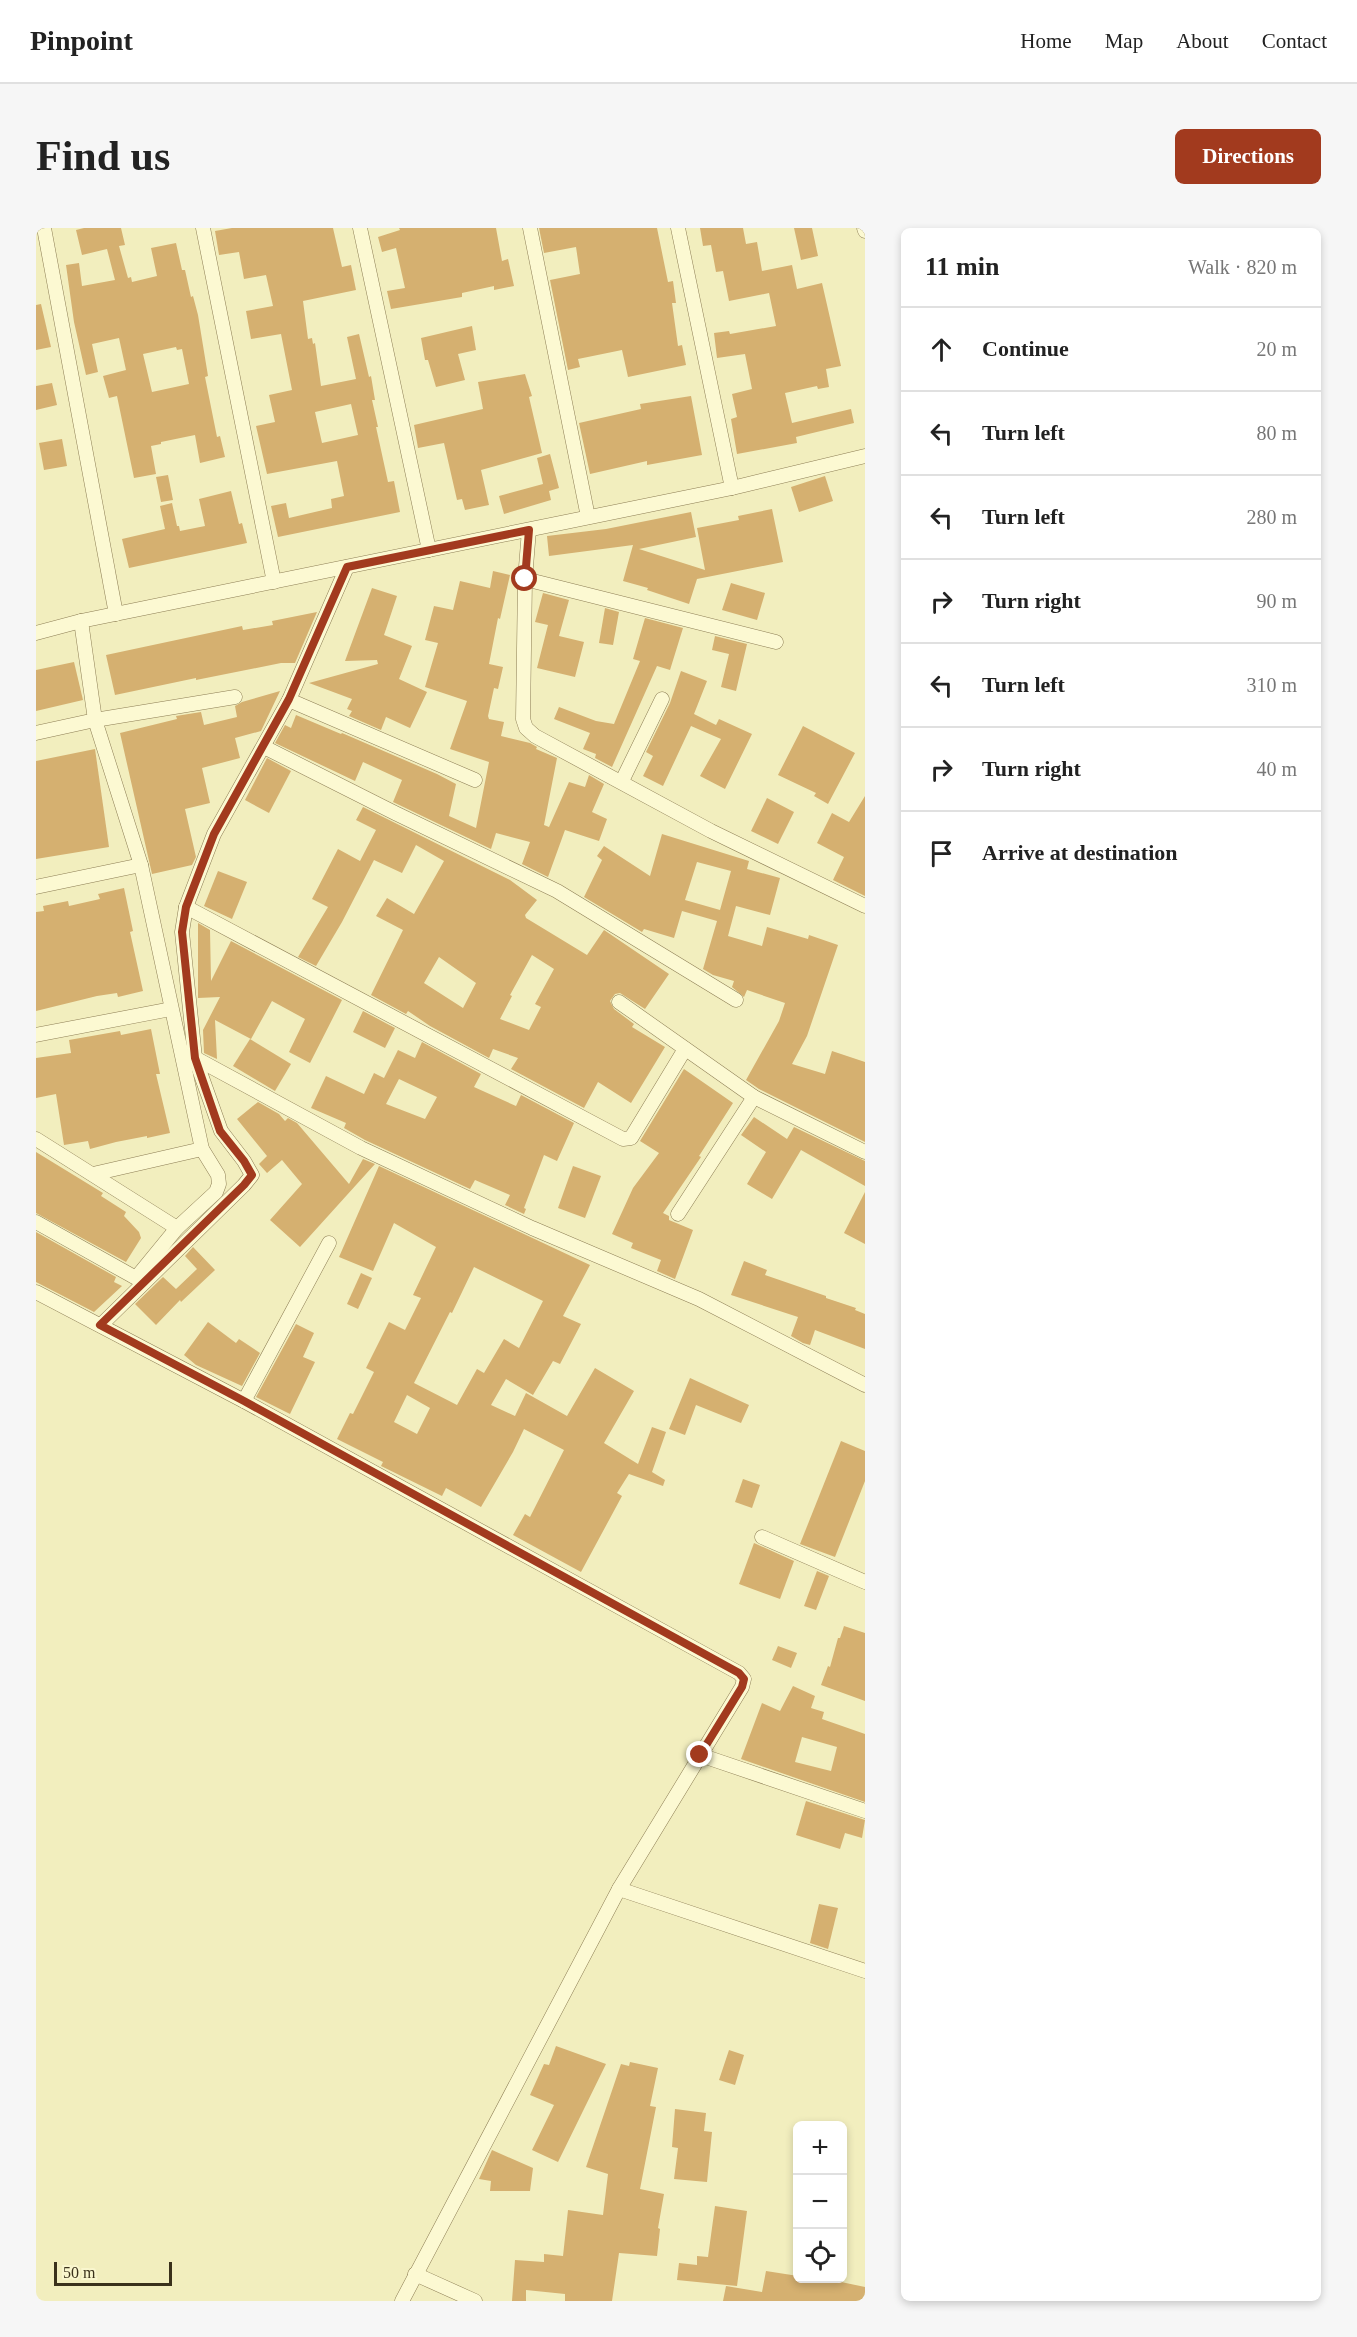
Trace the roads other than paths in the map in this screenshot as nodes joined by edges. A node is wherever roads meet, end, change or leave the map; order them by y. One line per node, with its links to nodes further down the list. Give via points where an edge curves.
1 (44, 228): 14 (street)
2 (203, 228): 13 (street)
3 (360, 228): 10 (street)
4 (530, 228): 8 (street)
5 (678, 228): 7 (street)
6 (865, 456): 7 (street)
7 (732, 488): 8 (street)
8 (588, 518): 9 (street)
9 (529, 530): 10 (street); 12 (street)
10 (429, 550): 11 (street)
11 (347, 567): 13 (street); 19 (street)
12 (525, 579): 17 (street); 25 (street, via 526,728)
13 (274, 582): 14 (street)
14 (116, 614): 15 (street)
15 (81, 621): 16 (street); 21 (street)
16 (36, 633)
17 (776, 642)
18 (236, 697): 21 (street)
19 (289, 699): 23 (street); 24 (street)
20 (662, 699): 25 (street)
21 (95, 720): 22 (street); 26 (street)
22 (36, 733)
23 (264, 747): 29 (street, via 214,834); 30 (street, via 557,891)
24 (475, 780)
25 (622, 781): 28 (street, via 711,831)
26 (141, 865): 27 (street); 32 (street)
27 (36, 887)
28 (865, 906)
29 (186, 907): 34 (street, via 623,1139 631,1138); 35 (street, via 182,932)
30 (736, 1000)
31 (619, 1002): 34 (street)
32 (171, 1009): 33 (street); 38 (street)
33 (36, 1035)
34 (686, 1049): 36 (street)
35 (195, 1058): 46 (street, via 220,1131 252,1175); 47 (street, via 361,1148 532,1228 699,1299)
36 (754, 1097): 39 (street); 41 (street)
37 (36, 1139): 40 (street)
38 (202, 1149): 40 (street); 43 (street, via 218,1175 219,1184 216,1192)
39 (865, 1152)
40 (93, 1174): 43 (street)
41 (678, 1214)
42 (36, 1222): 43 (street, via 136,1278)
43 (177, 1227)
44 (329, 1243): 48 (street)
45 (36, 1292): 46 (street)
46 (100, 1325): 48 (street)
47 (865, 1385)
48 (244, 1401): 51 (street, via 739,1673 744,1679 742,1687)
49 (762, 1537): 50 (street)
50 (865, 1582)
51 (700, 1755): 52 (street); 53 (street)
52 (865, 1811)
53 (619, 1889): 54 (street); 55 (street)
54 (865, 1971)
55 (415, 2274): 56 (street); 57 (street)
56 (402, 2301)
57 (475, 2301)

